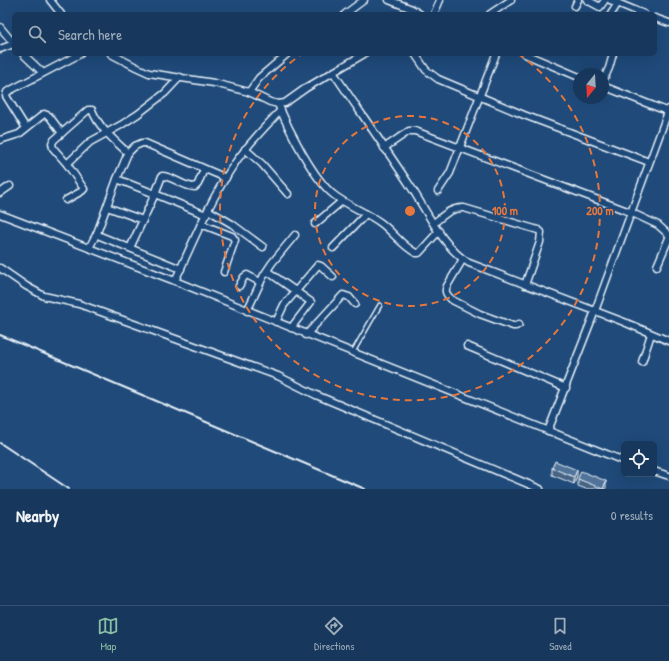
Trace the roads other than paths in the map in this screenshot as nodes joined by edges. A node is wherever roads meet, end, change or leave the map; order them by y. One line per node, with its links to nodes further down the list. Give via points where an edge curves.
1 (50, 0): 10 (street)
2 (364, 0): 11 (street)
3 (389, 0): 12 (street)
4 (440, 0): 13 (street)
5 (511, 0): 14 (street)
6 (588, 0): 7 (street, via 600,7)
7 (605, 0)
8 (610, 0): 9 (street)
9 (618, 3): 15 (street); 16 (street)
10 (59, 12)
11 (348, 12)
12 (417, 12)
13 (435, 12)
14 (493, 12)
15 (612, 12)
16 (633, 12)
17 (657, 19): 18 (street)
18 (669, 23)
19 (0, 27): 20 (street)
20 (12, 42)
21 (12, 45): 22 (street)
22 (0, 49)
23 (25, 56): 34 (street)
24 (76, 56): 34 (street)
25 (115, 56): 36 (street, via 149,73)
26 (285, 56): 38 (street, via 259,78)
27 (361, 56): 33 (street)
28 (416, 56): 39 (street, via 430,74)
29 (495, 56): 39 (street)
30 (530, 56): 35 (street)
31 (612, 56): 32 (street)
32 (609, 68)
33 (333, 72): 40 (street); 46 (street)
34 (43, 73): 42 (street, via 6,93)
35 (573, 74)
36 (180, 77): 38 (street); 44 (street, via 165,93 138,114)
37 (609, 88): 41 (street)
38 (249, 92): 40 (street)
39 (479, 97): 47 (street); 50 (street)
40 (279, 107): 48 (street); 61 (street, via 313,169 328,190)
41 (669, 111): 50 (street)
42 (26, 128): 43 (street, via 44,114 49,116); 45 (street, via 14,136)
43 (62, 133): 44 (street, via 88,110); 51 (street, via 52,145)
44 (106, 133): 49 (street); 51 (street, via 90,142)
45 (0, 140)
46 (384, 148): 47 (street, via 409,131 415,130); 68 (street)
47 (460, 148): 56 (street, via 450,174); 64 (street)
48 (245, 149): 53 (street); 59 (street)
49 (128, 153): 52 (street, via 135,146 145,143); 54 (street)
50 (649, 162): 64 (street)
51 (67, 164): 60 (street, via 84,189)
52 (204, 169): 53 (street); 58 (street, via 195,187 162,176)
53 (226, 178): 63 (street)
54 (117, 179): 58 (street); 62 (street)
55 (10, 186): 57 (street)
56 (438, 191)
57 (0, 193)
58 (155, 194): 63 (street); 67 (street)
59 (288, 194)
60 (66, 200)
61 (342, 201): 66 (street); 70 (street)
62 (107, 207): 67 (street); 72 (street)
63 (207, 212): 69 (street); 76 (street, via 232,224)
64 (630, 212): 74 (street, via 658,225); 95 (street)
65 (0, 214): 77 (street)
66 (366, 214): 71 (street, via 416,253); 79 (street)
67 (143, 220): 78 (street)
68 (434, 223): 71 (street); 89 (street, via 458,207 541,232)
69 (201, 224): 83 (street); 85 (street, via 232,236 235,240)
70 (315, 224)
71 (439, 231): 80 (street)
72 (97, 233): 77 (street); 78 (street)
73 (295, 234): 84 (street)
74 (669, 235)
75 (669, 238): 81 (street)
76 (263, 247)
77 (89, 248): 87 (street)
78 (130, 248): 83 (street)
79 (333, 248)
80 (463, 260): 89 (street); 97 (street, via 445,290 448,296 480,314 513,326)
81 (657, 266)
82 (0, 268): 110 (street, via 44,296 79,304 278,376 316,395)
83 (180, 269): 87 (street)
84 (267, 271): 88 (street); 91 (street)
85 (224, 272)
86 (333, 277): 91 (street, via 318,265)
87 (175, 281): 94 (street)
88 (260, 282): 90 (street, via 247,275); 94 (street)
89 (525, 285): 95 (street)
90 (239, 286)
91 (296, 291): 96 (street, via 281,309); 98 (street, via 311,302)
92 (355, 304): 100 (street, via 349,296 343,295)
93 (380, 305): 103 (lane)
94 (247, 311): 96 (street)
95 (595, 311): 99 (street); 105 (street)
96 (276, 322): 98 (street)
97 (519, 324)
98 (291, 328): 100 (street)
99 (651, 334): 101 (street); 104 (street)
100 (306, 335): 103 (street)
101 (669, 341)
102 (467, 346): 105 (street)
103 (352, 353): 106 (street)
104 (642, 362)
105 (566, 388): 106 (street)
106 (548, 431): 107 (street)
107 (621, 460)
108 (657, 472): 109 (street)
109 (669, 476)
110 (540, 489)

